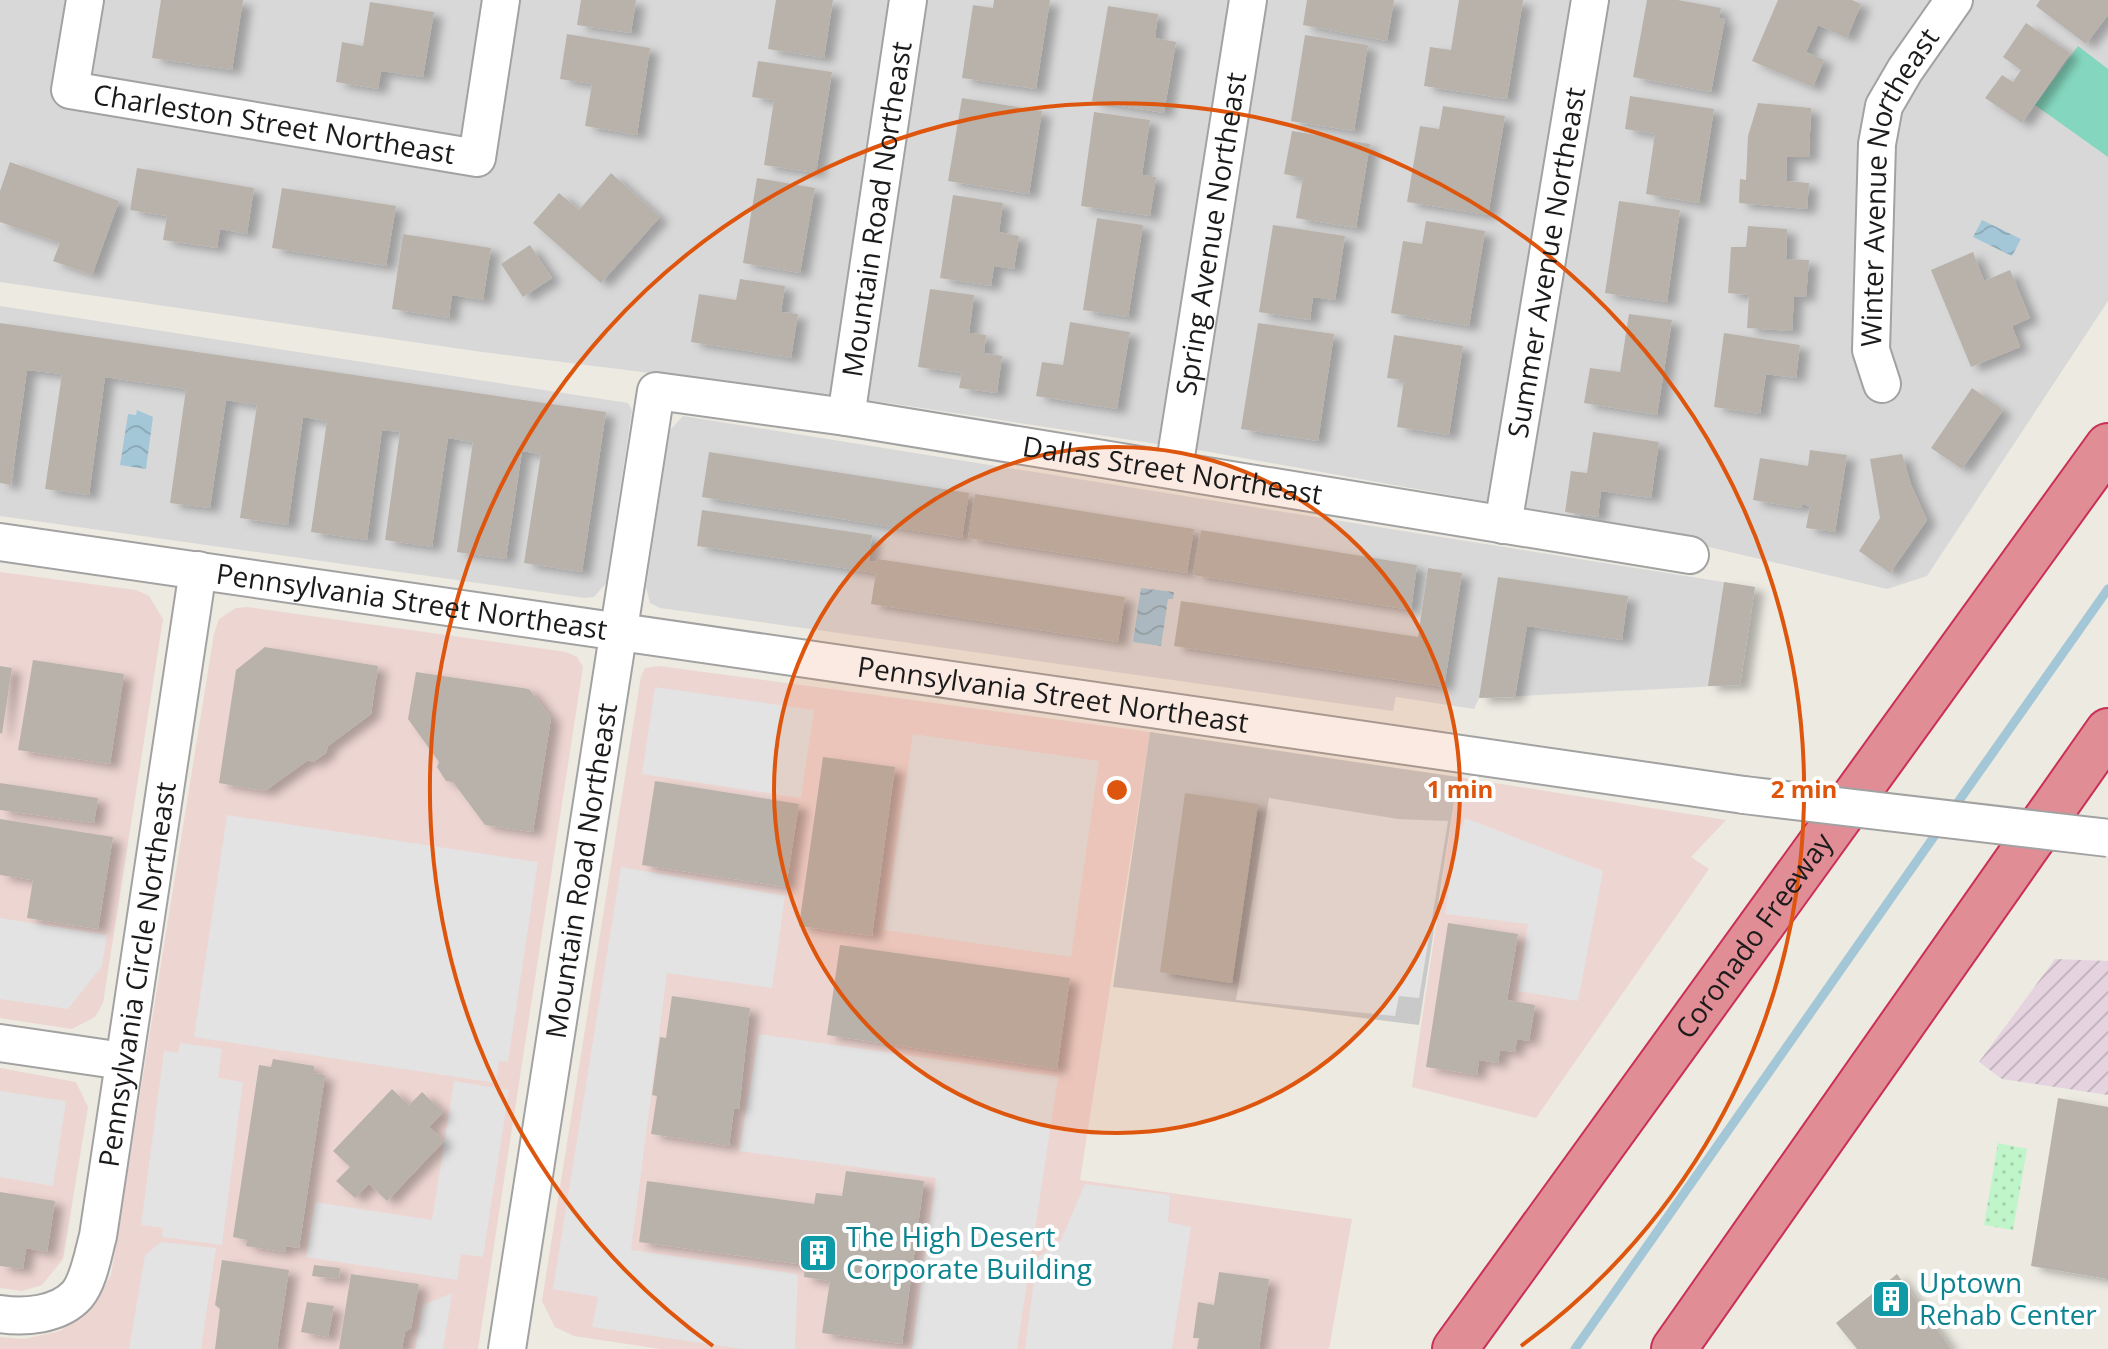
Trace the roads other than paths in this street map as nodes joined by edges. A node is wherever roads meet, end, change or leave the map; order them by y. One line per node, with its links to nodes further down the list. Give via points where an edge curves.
1 (85, 0): 2 (street, Charleston Street Northeast, via 70,90 477,158)
2 (501, 0)
3 (908, 0): 9 (street, Mountain Road Northeast)
4 (1248, 0): 11 (street, Spring Avenue Northeast)
5 (1590, 0): 12 (street, Summer Avenue Northeast)
6 (1954, 0): 7 (street, Winter Avenue Northeast, via 1884,106 1877,144 1871,350)
7 (1882, 384)
8 (656, 391): 9 (street, Dallas Street Northeast); 16 (street, Mountain Road Northeast)
9 (846, 417): 11 (street, Dallas Street Northeast)
10 (2108, 446): 23 (highway, Coronado Freeway)
11 (1174, 469): 12 (street, Dallas Street Northeast)
12 (1503, 525): 14 (street, Dallas Street Northeast)
13 (0, 542): 15 (street, Pennsylvania Street Northeast)
14 (1690, 555)
15 (198, 570): 16 (street, Pennsylvania Street Northeast); 20 (street, Pennsylvania Circle Northeast)
16 (618, 629): 18 (street, Pennsylvania Street Northeast, bridge, via 1744,795); 22 (street, Mountain Road Northeast)
17 (2108, 731): 24 (highway)
18 (2108, 838)
19 (0, 1043): 20 (street)
20 (123, 1061): 21 (street, Pennsylvania Circle Northeast, via 98,1236 77,1295 52,1311)
21 (0, 1314)
22 (513, 1348)
23 (1455, 1349)
24 (1674, 1349)

